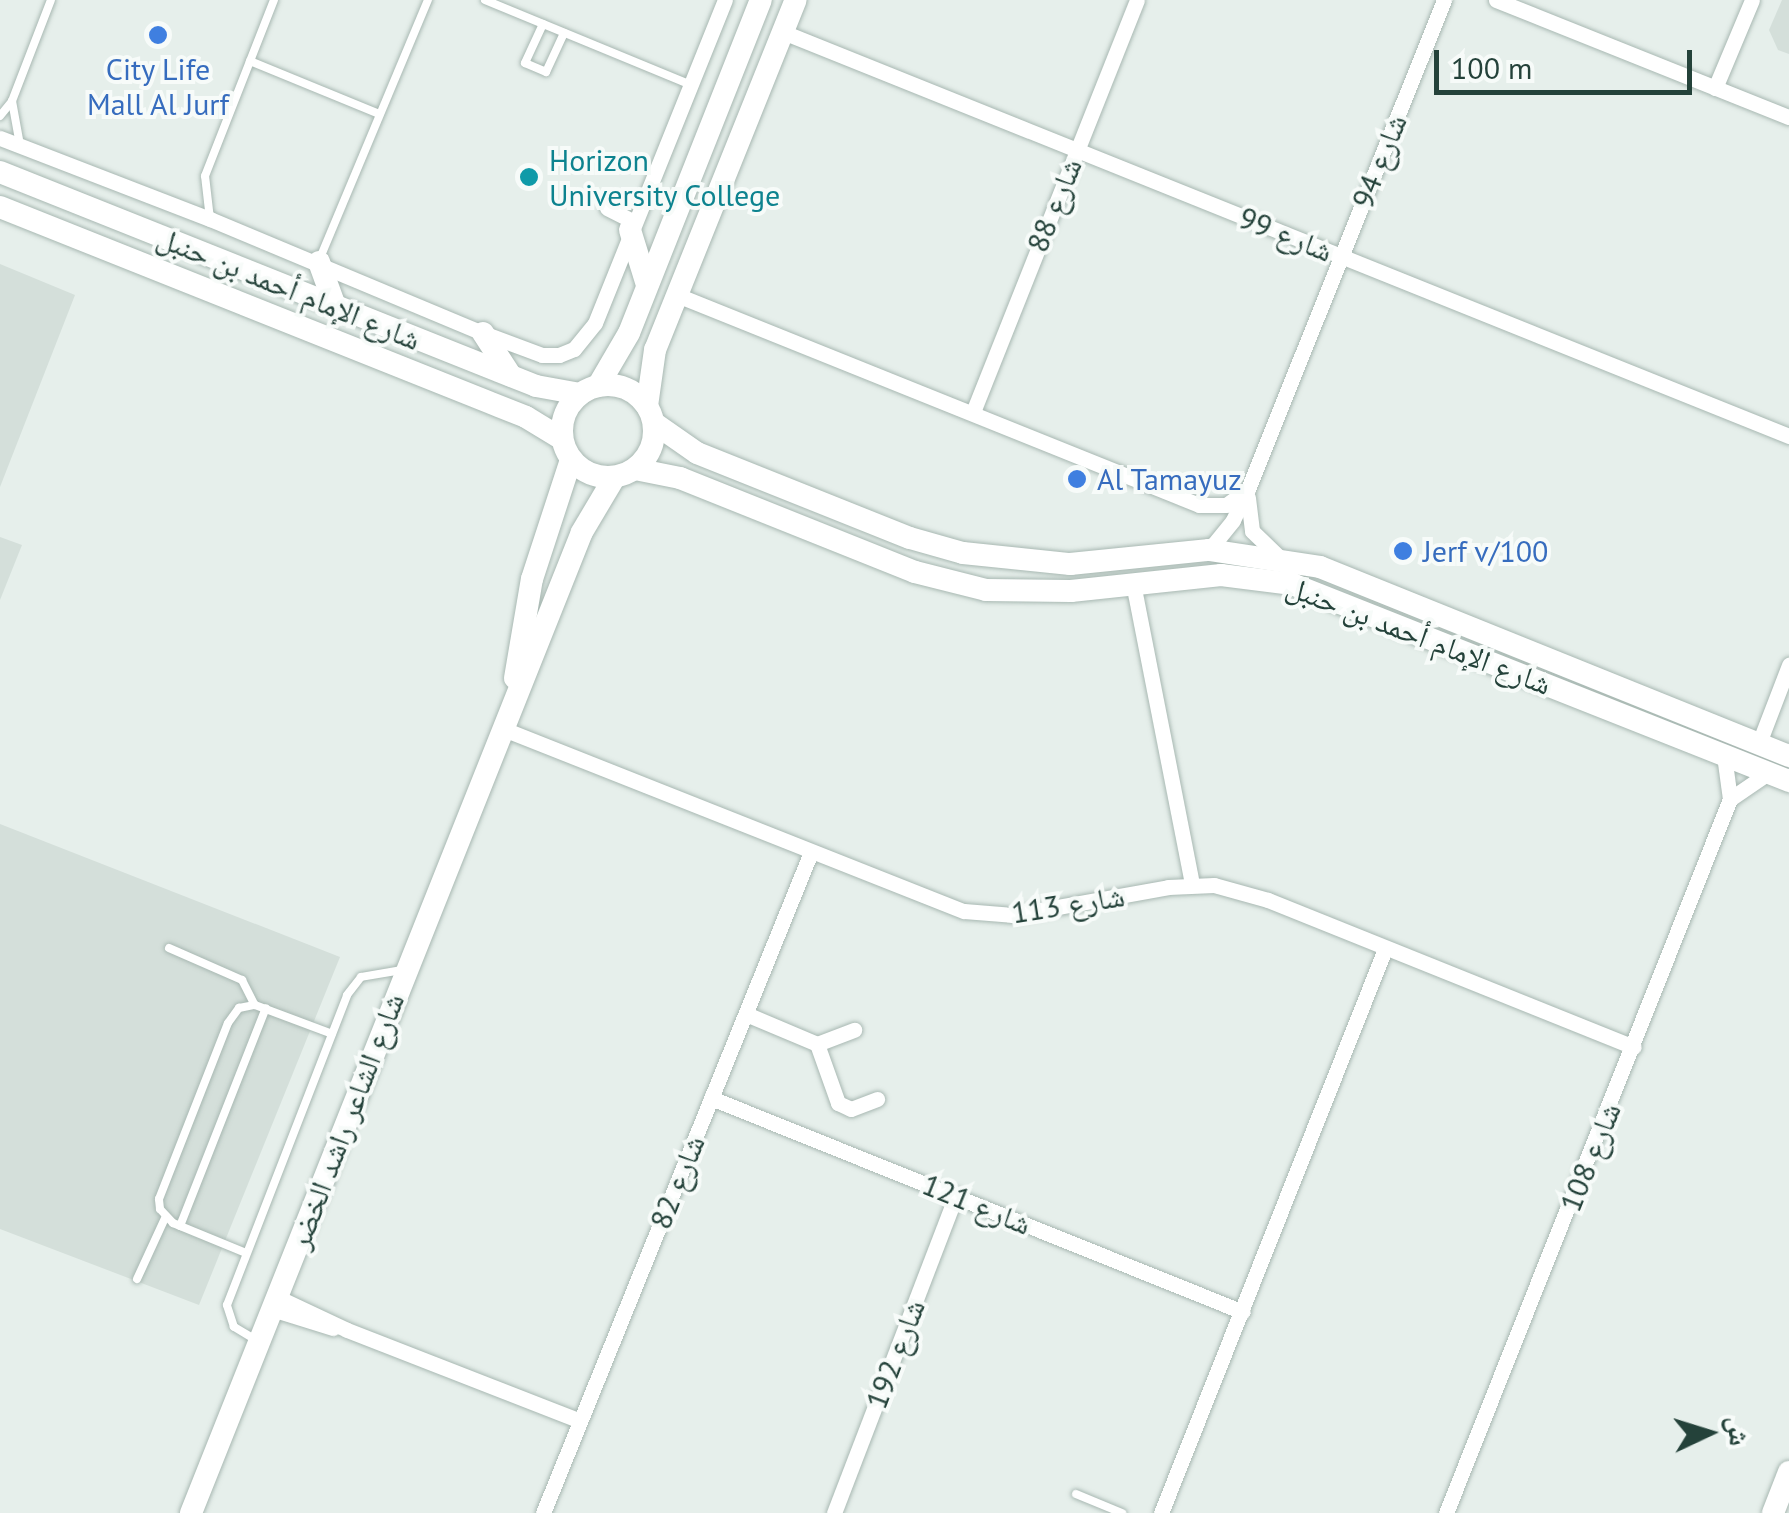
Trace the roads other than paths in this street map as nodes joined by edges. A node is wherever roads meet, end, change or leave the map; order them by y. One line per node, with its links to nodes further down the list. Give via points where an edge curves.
1 (51, 0): 18 (lane)
2 (274, 0): 15 (lane)
3 (428, 0): 19 (lane)
4 (485, 0): 12 (lane)
5 (724, 0): 16 (street)
6 (761, 0): 32 (street)
7 (796, 0): 13 (street)
8 (1138, 0): 24 (street, شارع 88)
9 (1444, 0): 30 (street, شارع 94)
10 (1496, 0): 17 (street)
11 (1752, 0): 17 (street)
12 (542, 24): 14 (lane); 14 (lane, via 525,63 546,72)
13 (783, 32): 24 (street, شارع 99); 33 (street)
14 (564, 33): 16 (lane)
15 (250, 60): 19 (lane); 28 (lane, via 205,176)
16 (690, 85): 29 (street)
17 (1716, 88): 21 (street)
18 (12, 101): 20 (lane); 23 (lane)
19 (377, 113): 31 (lane)
20 (0, 116)
21 (1789, 117)
22 (0, 138): 23 (street)
23 (20, 146): 28 (street)
24 (1076, 149): 30 (street, شارع 99); 38 (street, شارع 88)
25 (0, 172): 34 (street, شارع الإمام أحمد بن حنبل)
26 (0, 206): 41 (street, شارع الإمام أحمد بن حنبل, via 526,417)
27 (608, 208): 29 (street)
28 (210, 219): 31 (street)
29 (632, 226): 32 (street); 35 (street, via 595,323 574,349 542,355)
30 (1341, 257): 40 (street, شارع 99); 43 (street, شارع 94)
31 (318, 262): 34 (street); 35 (street)
32 (647, 285): 37 (street, via 622,347)
33 (678, 295): 38 (street); 39 (street, via 651,363)
34 (335, 306): 36 (street, شارع الإمام أحمد بن حنبل)
35 (483, 333): 36 (street)
36 (511, 376): 37 (street, شارع الإمام أحمد بن حنبل, via 546,389)
37 (589, 390): 39 (street, via 621,386); 41 (street, via 565,414)
38 (972, 412): 44 (street)
39 (650, 414): 42 (street, via 647,457); 45 (street, شارع الإمام أحمد بن حنبل, via 697,453 963,554 1070,564)
40 (1789, 436)
41 (566, 450): 42 (street, via 590,475); 49 (street, شارع الشاعر راشد الخضر, via 532,579)
42 (625, 473): 47 (street, شارع الإمام أحمد بن حنبل, via 680,478 947,582 1014,593); 49 (street, شارع الشاعر راشد الخضر, via 582,532)
43 (1248, 489): 44 (street, via 1226,504); 45 (street, شارع 94); 46 (street, via 1252,531)
44 (1199, 505): 45 (street)
45 (1216, 542): 46 (street, شارع الإمام أحمد بن حنبل)
46 (1280, 558): 50 (street, شارع الإمام أحمد بن حنبل, via 1359,580)
47 (1133, 583): 51 (street, شارع الإمام أحمد بن حنبل, via 1221,575 1292,584); 56 (street)
48 (1789, 665): 50 (street)
49 (506, 730): 55 (street, شارع 113); 59 (street, شارع الشاعر راشد الخضر)
50 (1758, 743): 52 (street, شارع الإمام أحمد بن حنبل)
51 (1724, 754): 53 (street, شارع الإمام أحمد بن حنبل); 54 (street, شارع 108)
52 (1789, 756)
53 (1779, 777): 54 (street)
54 (1730, 800): 66 (street, شارع 108)
55 (811, 852): 56 (street, شارع 113, via 988,915); 62 (street, شارع 82)
56 (1192, 884): 58 (street, شارع 113, via 1241,890)
57 (170, 948): 60 (lane, via 242,980)
58 (1386, 949): 66 (street, شارع 113); 75 (street)
59 (406, 969): 64 (lane, via 362,977); 74 (street, شارع الشاعر راشد الخضر)
60 (256, 1005): 61 (lane); 70 (lane, via 239,1008 228,1023 160,1199)
61 (266, 1008): 64 (lane); 71 (lane)
62 (746, 1014): 65 (street); 67 (street, شارع 82)
63 (854, 1030): 65 (street)
64 (332, 1034): 72 (lane)
65 (817, 1044): 68 (street, via 838,1102 850,1109)
66 (1634, 1047): 85 (street, شارع 108)
67 (711, 1098): 69 (street, شارع 121); 77 (street, شارع 82)
68 (878, 1099)
69 (956, 1196): 75 (street, شارع 121); 82 (street, شارع 192)
70 (165, 1218): 71 (lane); 73 (lane)
71 (180, 1226): 72 (lane)
72 (246, 1253): 76 (lane, via 226,1305 234,1327)
73 (137, 1279)
74 (275, 1303): 76 (street, شارع الشاعر راشد الخضر); 77 (street)
75 (1242, 1312): 84 (street)
76 (260, 1342): 80 (street, شارع الشاعر راشد الخضر)
77 (578, 1425): 81 (street, شارع 82)
78 (1789, 1472): 86 (street)
79 (1076, 1494): 83 (lane)
80 (191, 1513)
81 (543, 1513)
82 (834, 1513)
83 (1122, 1513)
84 (1161, 1513)
85 (1446, 1513)
86 (1773, 1513)

